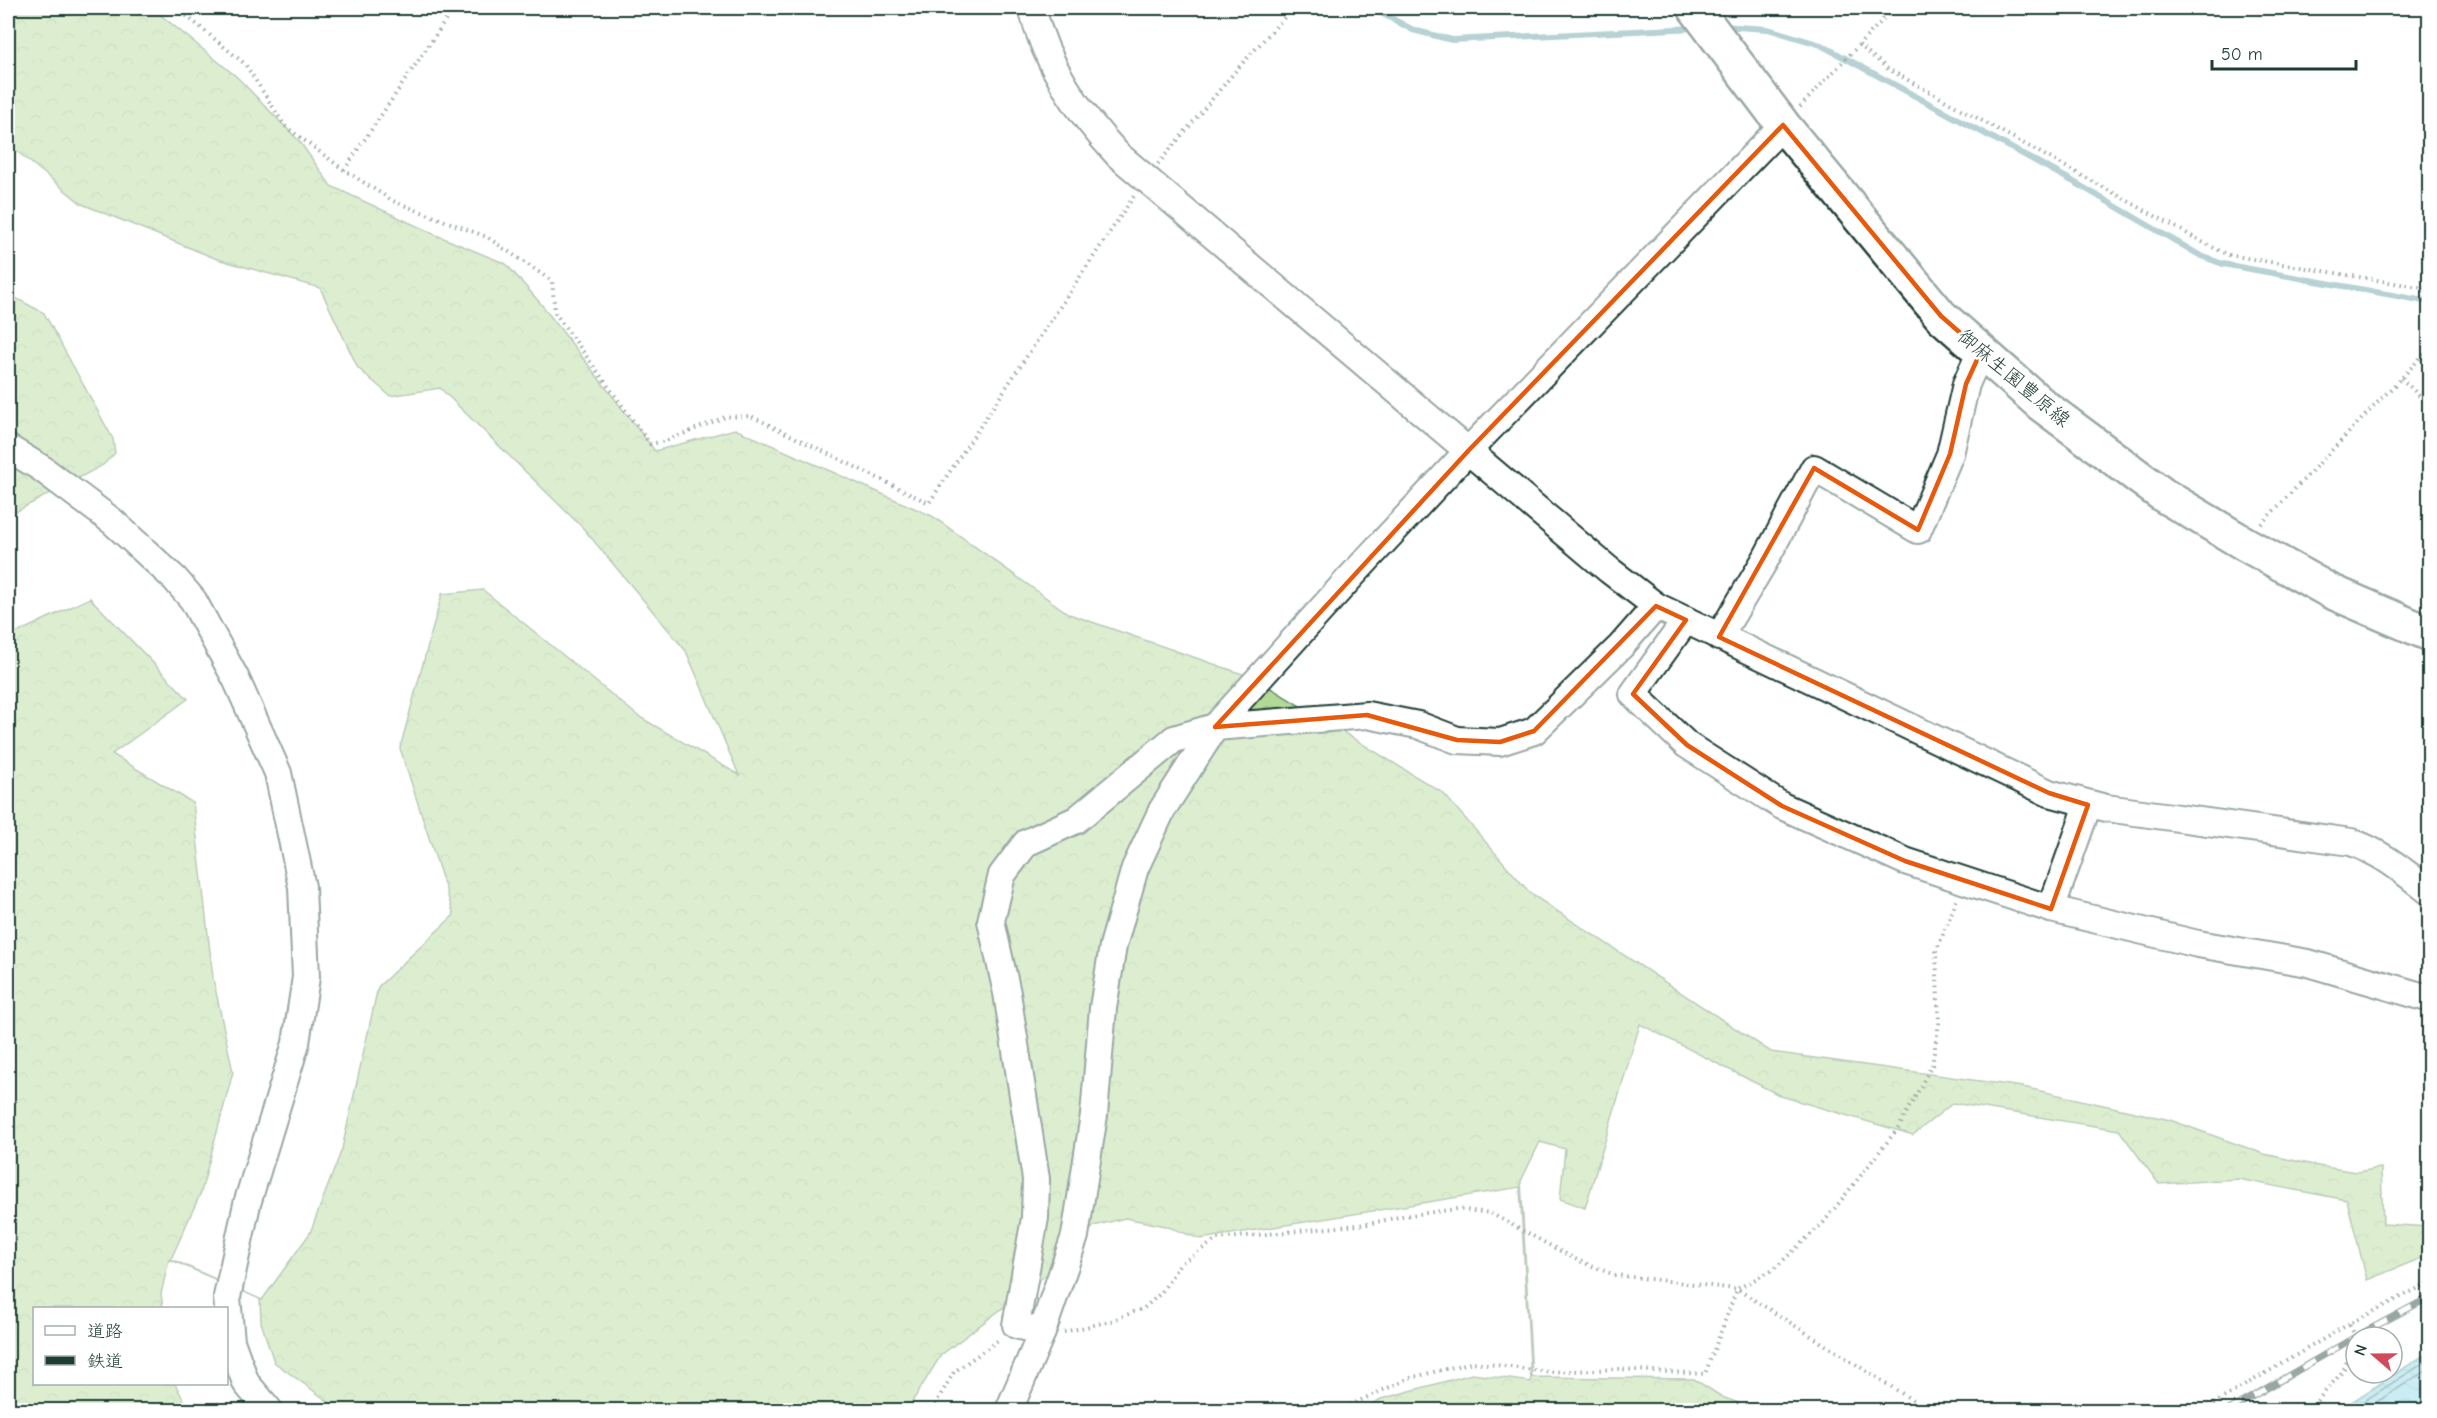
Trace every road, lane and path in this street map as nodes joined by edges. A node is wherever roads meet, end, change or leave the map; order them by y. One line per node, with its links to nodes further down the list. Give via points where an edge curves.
1 (177, 8): 9 (path, via 245,64 285,126)
2 (454, 8): 9 (path)
3 (1032, 8): 10 (street, via 1050,60 1074,100 1111,148)
4 (1293, 8): 10 (path)
5 (1894, 8): 7 (path)
6 (1705, 21): 8 (main road, 御麻生園豊原線)
7 (1857, 47): 8 (path); 11 (path, via 1888,69 2229,255)
8 (1784, 125): 13 (main road, 御麻生園豊原線, via 1941,316); 17 (street)
9 (344, 170): 10 (path, via 393,201 487,237 552,281 555,313 650,444 725,417 751,416 929,503)
10 (1146, 178): 17 (street)
11 (2430, 289)
12 (2430, 348): 14 (path)
13 (1981, 351): 18 (main road, 御麻生園豊原線, via 2042,405 2163,495); 22 (street, via 1966,384 1950,454 1918,530 1814,468)
14 (2401, 378): 15 (path); 18 (path, via 2259,525)
15 (2430, 406)
16 (8, 448): 31 (street, via 112,521 169,572 193,600 236,679 278,773 302,887 306,977 296,1043 247,1204)
17 (1469, 450): 19 (street); 23 (street)
18 (2247, 545): 21 (main road, 御麻生園豊原線, via 2330,591)
19 (1656, 606): 20 (street); 23 (street, via 1534,731 1500,742 1457,740 1418,725 1367,715)
20 (1686, 620): 22 (street); 25 (street, via 1633,694 1687,745 1782,806 1905,861)
21 (2430, 634)
22 (1719, 637): 24 (street, via 2049,793)
23 (1215, 727): 34 (street, via 1174,739 1076,820 1026,843 1002,875 991,921 1007,993 1036,1179 1035,1218); 35 (street, via 1162,810 1136,868 1113,946 1103,1008 1094,1115 1075,1236)
24 (2088, 805): 26 (street, via 2351,842 2389,859); 27 (street)
25 (1964, 881): 27 (street); 30 (path, via 1936,952 1939,1023 1932,1065 1899,1127 1824,1222 1773,1269)
26 (2430, 892)
27 (2051, 909): 28 (street, via 2198,944 2308,963)
28 (2430, 996)
29 (2430, 1282): 33 (path)
30 (1737, 1288): 35 (path, via 1615,1275 1577,1260 1490,1213 1457,1209 1368,1224 1217,1239 1179,1265 1161,1293 1144,1308 1070,1332); 40 (path, via 1705,1374 1618,1369 1549,1372 1473,1362 1410,1378); 41 (path)
31 (228, 1307)
32 (228, 1308): 37 (street, via 231,1341 246,1383)
33 (2349, 1324): 42 (path)
34 (1016, 1325): 35 (street); 38 (path, via 954,1372)
35 (1042, 1332): 39 (street)
36 (2344, 1368): 43 (path)
37 (269, 1410)
38 (932, 1410)
39 (1009, 1410)
40 (1339, 1410)
41 (1928, 1410)
42 (2203, 1410)
43 (2308, 1410)

